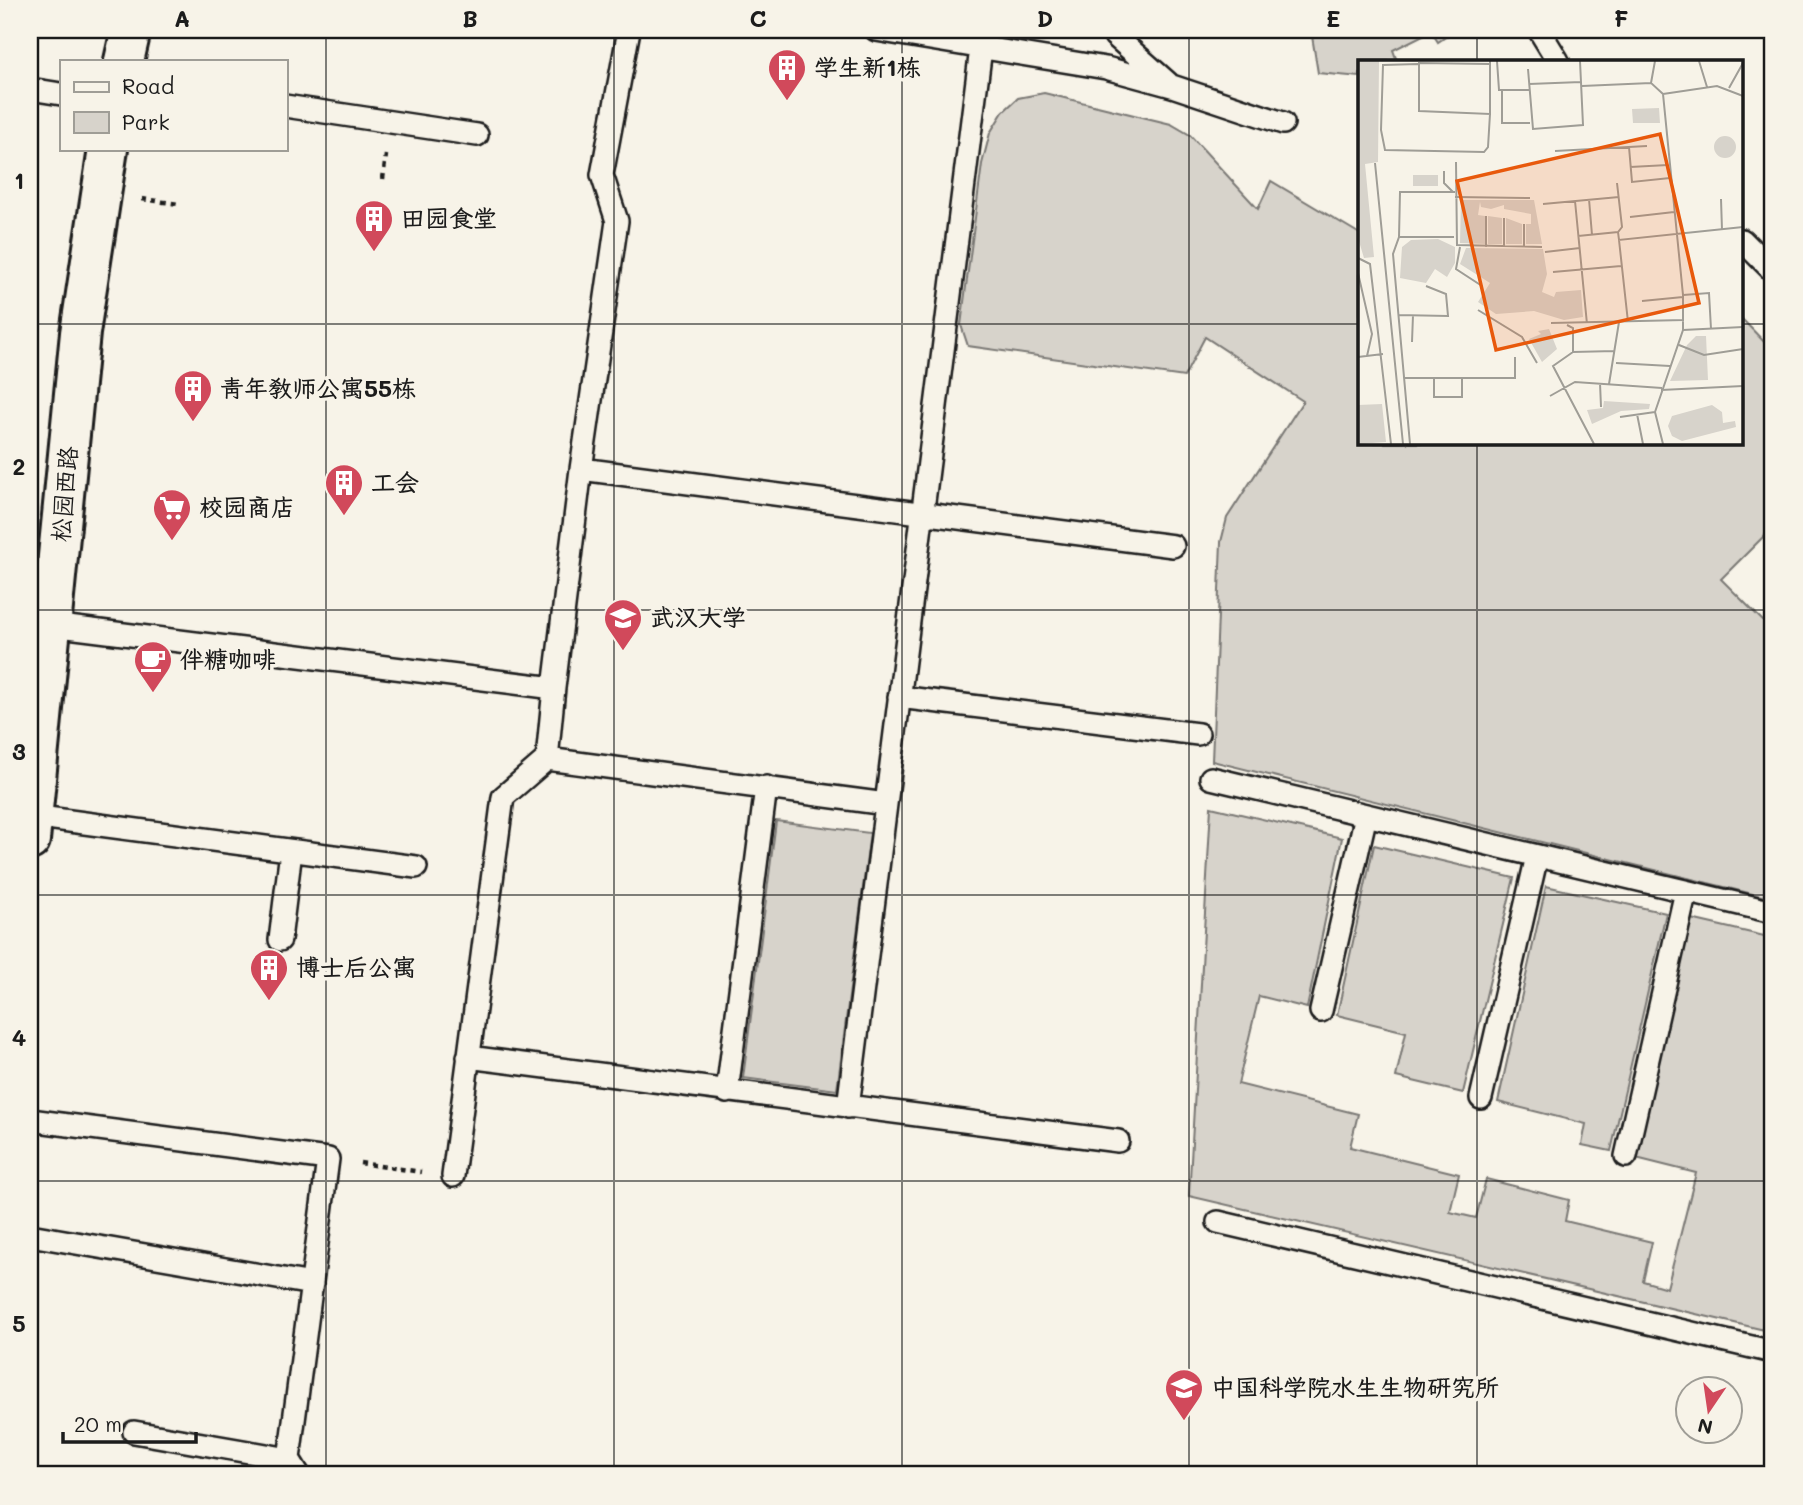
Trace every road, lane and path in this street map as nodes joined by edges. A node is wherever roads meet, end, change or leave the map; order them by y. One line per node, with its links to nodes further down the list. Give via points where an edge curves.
1 (131, 30): 7 (street)
2 (629, 30): 18 (lane, via 602,175 617,221)
3 (876, 30): 6 (lane)
4 (1116, 30): 9 (lane, via 1115,36)
5 (1539, 30): 8 (lane)
6 (981, 48): 9 (lane, via 1106,68); 19 (lane)
7 (124, 60)
8 (1557, 60)
9 (1172, 86): 13 (lane)
10 (30, 89): 11 (lane)
11 (60, 94)
12 (287, 106): 14 (lane)
13 (1283, 122)
14 (477, 135)
15 (108, 150): 21 (street, 松园西路)
16 (1744, 242): 17 (lane)
17 (1773, 271)
18 (581, 469): 19 (lane); 22 (lane)
19 (923, 513): 20 (lane); 23 (lane)
20 (1173, 546)
21 (41, 623): 22 (lane); 30 (street, 松园西路)
22 (554, 688): 25 (lane)
23 (899, 697): 24 (lane); 28 (lane)
24 (1198, 734)
25 (548, 759): 27 (lane); 38 (lane, via 503,797)
26 (1211, 778): 29 (lane)
27 (766, 787): 28 (lane); 39 (lane)
28 (886, 804): 41 (lane)
29 (1366, 815): 32 (lane); 37 (lane)
30 (31, 828): 31 (lane)
31 (291, 851): 33 (lane); 36 (lane)
32 (1537, 856): 34 (lane); 40 (lane)
33 (415, 867)
34 (1686, 891): 35 (lane); 44 (lane)
35 (1773, 912)
36 (280, 940)
37 (1321, 1011)
38 (468, 1058): 39 (lane); 46 (lane)
39 (727, 1092): 41 (lane)
40 (1481, 1098)
41 (848, 1107): 43 (lane)
42 (30, 1120): 45 (lane)
43 (1118, 1141)
44 (1626, 1156)
45 (328, 1159): 46 (path); 49 (lane)
46 (453, 1176)
47 (1218, 1222): 50 (lane)
48 (30, 1235): 49 (lane)
49 (312, 1284): 52 (lane)
50 (1773, 1352)
51 (134, 1432): 52 (lane)
52 (294, 1467)

